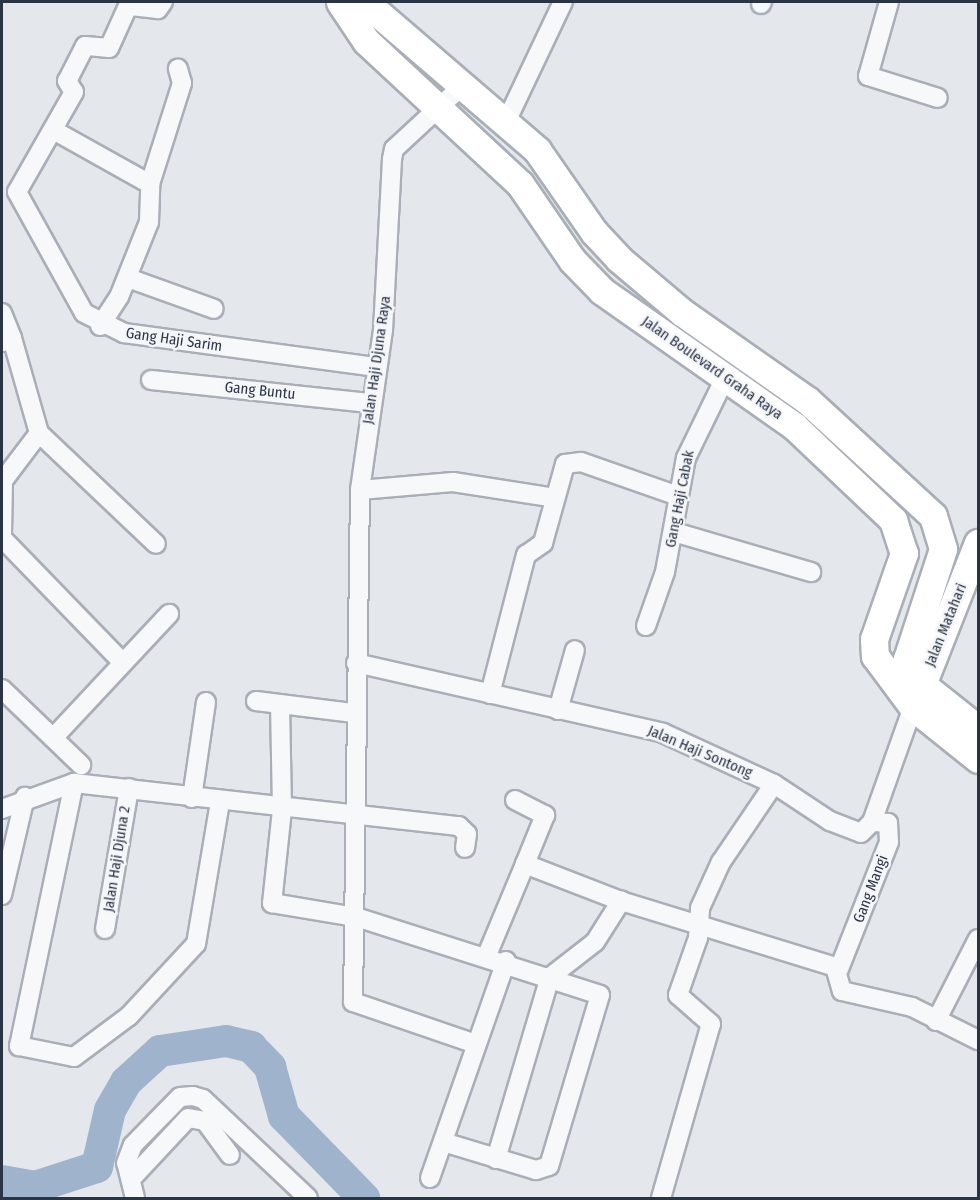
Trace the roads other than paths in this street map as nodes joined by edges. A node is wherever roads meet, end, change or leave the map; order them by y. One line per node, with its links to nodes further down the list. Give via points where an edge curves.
1 (163, 2): 11 (street, via 158,9 128,6 109,48 85,46 66,81 74,92)
2 (340, 2): 9 (main road, Jalan Boulevard Graha Raya, via 366,41)
3 (563, 2): 10 (street)
4 (889, 2): 8 (street, via 868,76)
5 (375, 7): 7 (main road, Jalan Boulevard Graha Raya)
6 (178, 69): 12 (street, via 182,83)
7 (461, 87): 9 (street, Jalan Haji Djuna Raya); 10 (main road, Jalan Boulevard Graha Raya)
8 (938, 98)
9 (441, 109): 18 (street, Jalan Haji Djuna Raya, via 394,149); 19 (main road, Jalan Boulevard Graha Raya, via 520,184 572,260 602,291)
10 (505, 124): 40 (main road, Jalan Boulevard Graha Raya, via 537,150 594,232 619,259 683,313 807,400 933,516 941,559 907,659)
11 (55, 131): 12 (street); 16 (street, via 17,192 84,313)
12 (150, 184): 13 (street, via 149,222)
13 (128, 278): 14 (street); 16 (street)
14 (214, 309)
15 (2, 313): 17 (street)
16 (100, 326): 18 (street, Gang Haji Sarim)
17 (7, 340): 22 (street)
18 (377, 367): 21 (street, Jalan Haji Djuna Raya)
19 (726, 376): 25 (street, Gang Haji Cabak, via 694,438); 40 (main road, Jalan Boulevard Graha Raya, via 794,426 893,520 904,553 874,639 875,656)
20 (151, 380): 21 (street, Gang Buntu)
21 (370, 403): 24 (street, Jalan Haji Djuna Raya)
22 (39, 433): 23 (street); 30 (street)
23 (2, 481): 28 (street)
24 (360, 490): 26 (street, via 464,483); 37 (street, Jalan Haji Djuna Raya)
25 (678, 496): 26 (street, via 569,462); 27 (street, Gang Haji Cabak)
26 (555, 498): 39 (street, via 543,543 526,555)
27 (674, 532): 31 (street); 34 (street, Gang Haji Cabak, via 659,597)
28 (2, 536): 36 (street)
29 (978, 543): 32 (main road, Jalan Matahari)
30 (156, 544)
31 (811, 572)
32 (970, 591): 40 (main road, Jalan Matahari)
33 (169, 614): 36 (street)
34 (646, 626)
35 (575, 650): 44 (street)
36 (122, 662): 47 (street)
37 (356, 663): 39 (street, Jalan Haji Sontong); 45 (street, Jalan Haji Djuna Raya)
38 (2, 689): 47 (street)
39 (490, 694): 44 (street, Jalan Haji Sontong)
40 (917, 696): 46 (main road, Jalan Boulevard Graha Raya); 48 (main road, Jalan Boulevard Graha Raya); 60 (street)
41 (256, 701): 43 (street)
42 (206, 702): 54 (street)
43 (280, 704): 45 (street); 58 (street)
44 (558, 710): 51 (street, Jalan Haji Sontong, via 663,733)
45 (354, 713): 59 (street, Jalan Haji Djuna Raya)
46 (978, 729)
47 (53, 738): 49 (street)
48 (978, 759)
49 (81, 765)
50 (74, 783): 52 (street); 53 (street); 56 (street, via 19,1046 74,1056 129,1016 196,944)
51 (774, 784): 60 (street, Jalan Haji Sontong, via 851,831 861,833); 66 (street, via 721,862 699,908)
52 (129, 788): 54 (street); 67 (street, Jalan Haji Djuna 2)
53 (25, 797): 57 (street); 63 (street)
54 (192, 798): 56 (street)
55 (515, 800): 62 (street, via 545,815)
56 (220, 802): 58 (street)
57 (2, 809)
58 (282, 810): 59 (street); 65 (street, via 272,903)
59 (357, 816): 61 (street, via 459,826 467,834); 65 (street, Jalan Haji Djuna Raya)
60 (872, 822): 71 (street, Gang Mangi, via 888,823 889,842)
61 (465, 848)
62 (525, 864): 64 (street); 69 (street)
63 (2, 895)
64 (621, 901): 66 (street); 72 (street, via 595,942)
65 (356, 916): 69 (street); 75 (street, Jalan Haji Djuna Raya, via 352,1002)
66 (699, 925): 71 (street); 83 (street, via 678,995 680,1002 705,1014 711,1024)
67 (105, 929)
68 (978, 939): 73 (street)
69 (487, 955): 70 (street)
70 (506, 961): 72 (street); 75 (street)
71 (839, 969): 73 (street, via 840,990 895,1002)
72 (550, 977): 78 (street); 78 (street, via 594,989 600,1008 549,1166 536,1170)
73 (936, 1021): 74 (street)
74 (978, 1040)
75 (476, 1044): 76 (street)
76 (443, 1142): 78 (street); 79 (street)
77 (230, 1155): 80 (street, via 206,1121 188,1118)
78 (496, 1159)
79 (430, 1178)
80 (131, 1179): 81 (street); 82 (street, via 126,1163 133,1145 180,1097 193,1096 203,1099)
81 (135, 1198)
82 (308, 1198)
83 (661, 1198)

